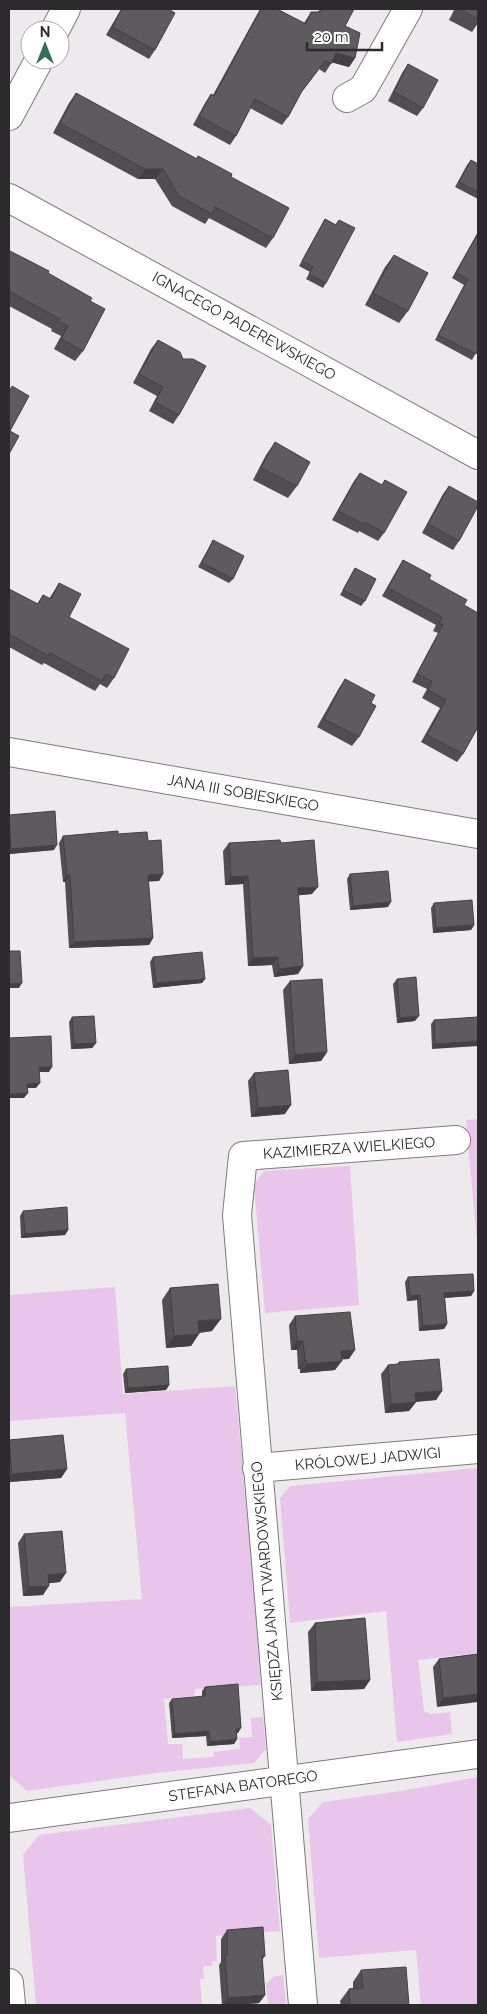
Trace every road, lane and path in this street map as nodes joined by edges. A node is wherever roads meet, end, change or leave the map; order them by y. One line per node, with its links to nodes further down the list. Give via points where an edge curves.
1 (408, 9): 3 (street, via 363,89)
2 (34, 70): 4 (street)
3 (347, 98)
4 (9, 116)
5 (9, 198): 6 (street, IGNACEGO PADEREWSKIEGO)
6 (478, 455)
7 (9, 752): 8 (street, JANA III SOBIESKIEGO)
8 (478, 834)
9 (456, 1140): 10 (street, KAZIMIERZA WIELKIEGO)
10 (243, 1156): 12 (street, KSIĘDZA JANA TWARDOWSKIEGO, via 237,1215)
11 (478, 1449): 12 (street, KRÓLOWEJ JADWIGI)
12 (257, 1468): 14 (street, KSIĘDZA JANA TWARDOWSKIEGO)
13 (478, 1754): 14 (street, STEFANA BATOREGO)
14 (284, 1780): 15 (street, STEFANA BATOREGO); 18 (street, KSIĘDZA JANA TWARDOWSKIEGO)
15 (9, 1818)
16 (9, 1983): 17 (street)
17 (11, 2005)
18 (303, 2005)

